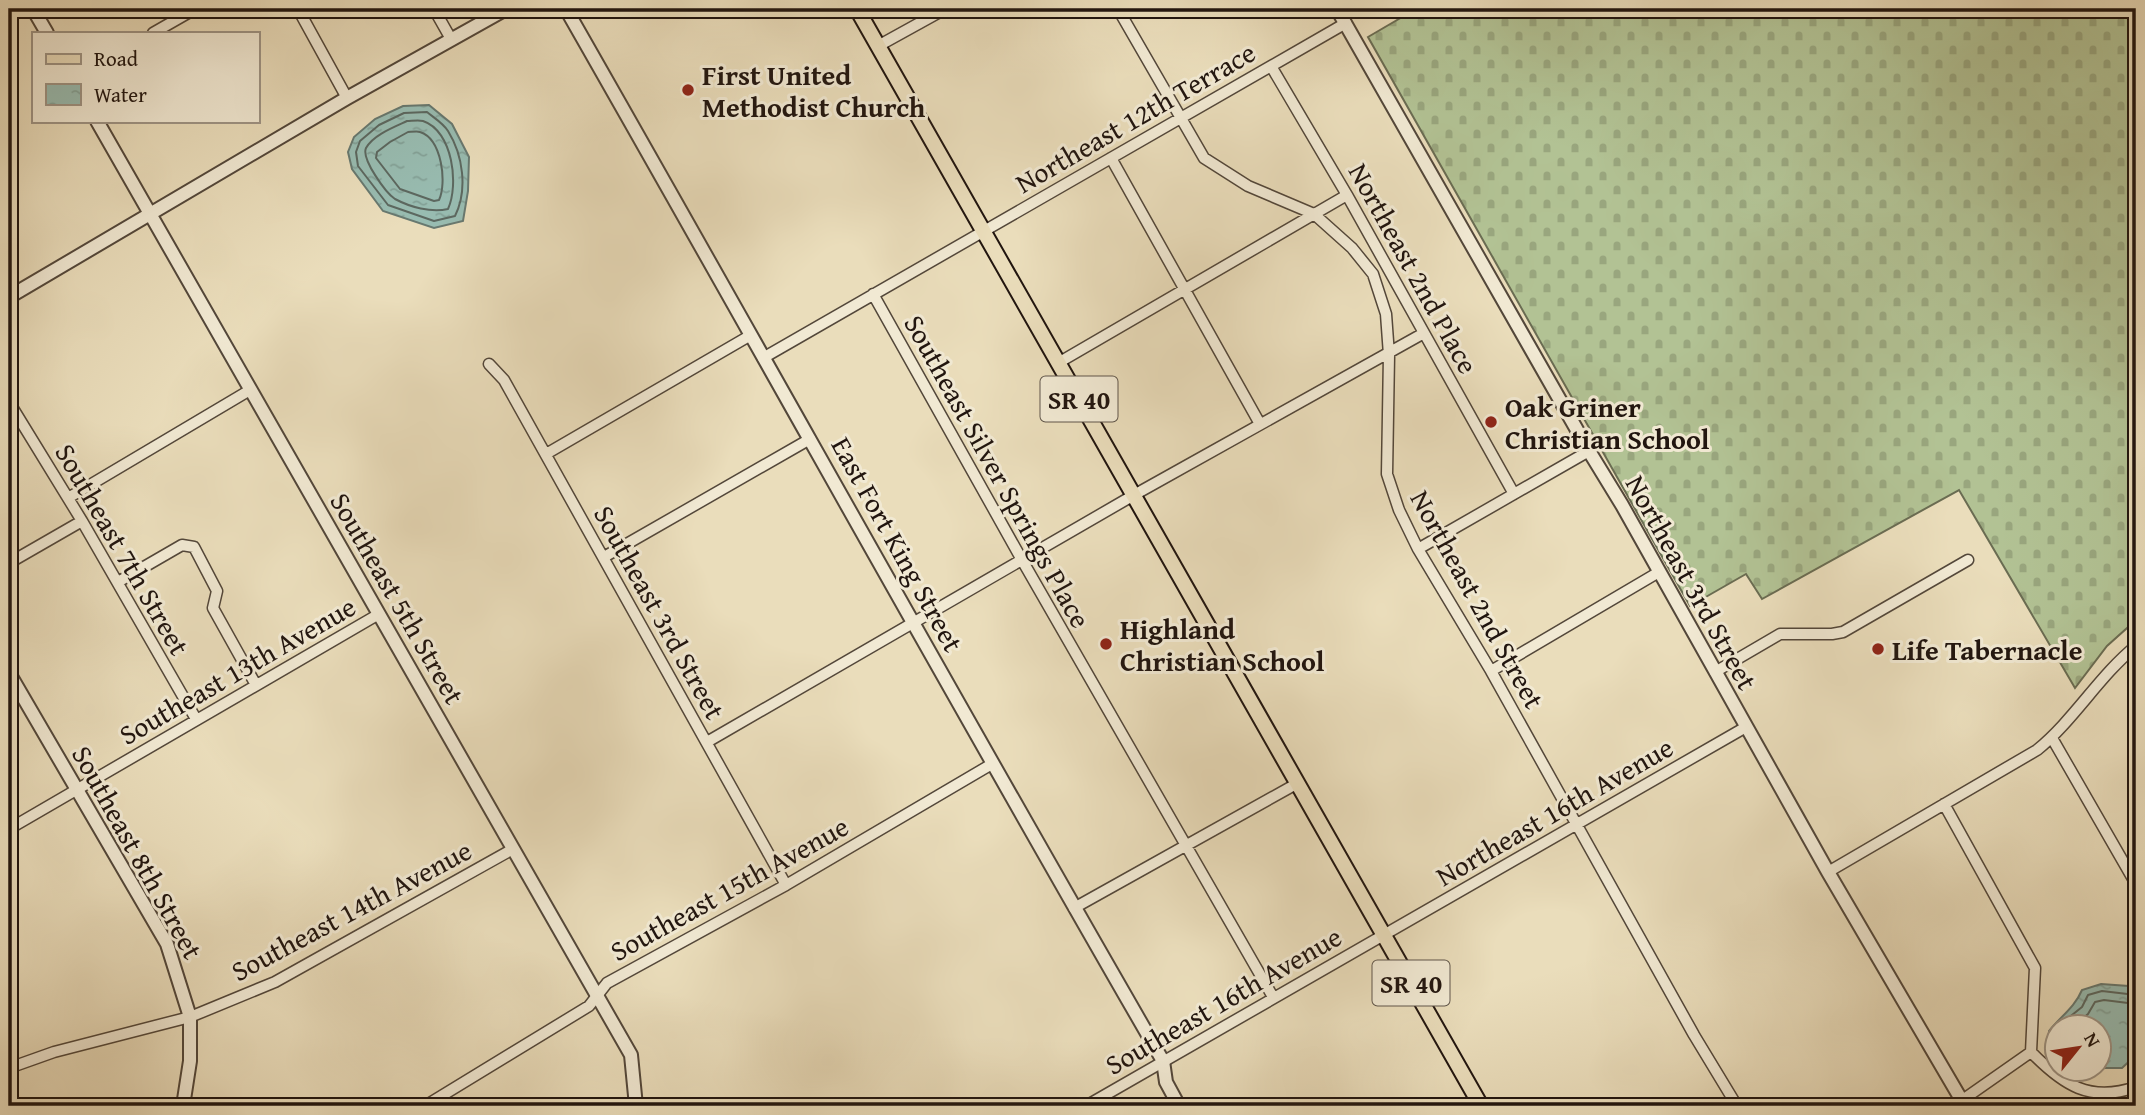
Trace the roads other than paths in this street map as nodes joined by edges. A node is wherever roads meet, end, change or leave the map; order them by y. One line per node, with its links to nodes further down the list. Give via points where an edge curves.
1 (33, 9): 12 (street)
2 (195, 9): 13 (street)
3 (298, 9): 17 (street)
4 (434, 9): 14 (street)
5 (506, 9): 14 (street)
6 (566, 9): 31 (street, East Fort King Street)
7 (857, 9): 15 (main road, SR 40)
8 (945, 9): 15 (street)
9 (1118, 9): 18 (street, Northeast 2nd Street)
10 (1338, 9): 11 (street, Northeast 3rd Street)
11 (1346, 23): 16 (street, Northeast 12th Terrace); 40 (street, Northeast 3rd Street)
12 (46, 32)
13 (155, 32)
14 (451, 39): 17 (street)
15 (878, 46): 24 (main road, SR 40)
16 (1271, 66): 18 (street, Northeast 12th Terrace); 21 (street, Northeast 2nd Place)
17 (347, 99): 22 (street)
18 (1180, 118): 20 (street, Northeast 12th Terrace); 23 (street, Northeast 2nd Street, via 1204,158 1248,186)
19 (98, 122): 22 (street, Southeast 5th Street)
20 (1111, 158): 24 (street, Northeast 12th Terrace); 27 (street)
21 (1347, 195): 23 (street); 25 (street, Northeast 2nd Place)
22 (150, 214): 29 (street); 36 (street, Southeast 5th Street)
23 (1314, 214): 26 (street, Northeast 2nd Street); 27 (street)
24 (983, 229): 28 (street, Northeast 12th Terrace); 34 (main road, SR 40)
25 (1385, 262): 26 (street); 30 (street, Northeast 2nd Place)
26 (1370, 270): 32 (street, Northeast 2nd Street, via 1386,314)
27 (1186, 289): 34 (street); 38 (street)
28 (873, 294): 33 (street, Northeast 12th Terrace); 48 (street, Southeast Silver Springs Place)
29 (9, 297)
30 (1424, 333): 32 (street); 42 (street, Northeast 2nd Place)
31 (751, 335): 33 (street, East Fort King Street); 41 (street)
32 (1389, 355): 38 (street); 46 (street, Northeast 2nd Street, via 1387,474)
33 (763, 358): 39 (street, East Fort King Street)
34 (1058, 363): 43 (main road, SR 40)
35 (489, 364): 41 (street, Southeast 3rd Street, via 504,380)
36 (250, 390): 44 (street); 53 (street, Southeast 5th Street)
37 (9, 402): 44 (street, Southeast 7th Street)
38 (1261, 424): 43 (street)
39 (810, 439): 47 (street); 54 (street, East Fort King Street)
40 (1589, 451): 42 (street); 51 (street, Northeast 3rd Street)
41 (546, 454): 47 (street, Southeast 3rd Street)
42 (1514, 494): 46 (street)
43 (1134, 495): 48 (street); 65 (main road, SR 40)
44 (68, 498): 45 (street, Southeast 7th Street)
45 (82, 521): 50 (street); 52 (street, Southeast 7th Street)
46 (1418, 549): 56 (street, Northeast 2nd Street)
47 (604, 557): 63 (street, Southeast 3rd Street)
48 (1022, 560): 54 (street); 70 (street, Southeast Silver Springs Place)
49 (1968, 560): 57 (street, via 1843,632 1780,634)
50 (9, 563)
51 (1659, 572): 56 (street); 57 (street, Northeast 3rd Street)
52 (118, 582): 59 (street, via 182,545 194,547 217,591 213,608); 60 (street, Southeast 7th Street)
53 (379, 614): 59 (street, Southeast 13th Avenue); 71 (street, Southeast 5th Street)
54 (915, 623): 63 (street); 64 (street, East Fort King Street)
55 (2136, 646): 62 (street)
56 (1491, 671): 68 (street, Northeast 2nd Street)
57 (1715, 672): 61 (street, Northeast 3rd Street)
58 (9, 673): 66 (street, Southeast 8th Street)
59 (256, 685): 60 (street, Southeast 13th Avenue)
60 (196, 719): 66 (street, Southeast 13th Avenue)
61 (1746, 727): 68 (street, Northeast 16th Avenue); 72 (street, Northeast 3rd Street)
62 (2052, 738): 67 (street); 73 (street)
63 (707, 742): 74 (street, Southeast 3rd Street)
64 (992, 764): 74 (street, Southeast 15th Avenue); 75 (street, East Fort King Street)
65 (1298, 782): 70 (street); 76 (main road, SR 40)
66 (77, 789): 69 (street, Southeast 13th Avenue); 79 (street, Southeast 8th Street, via 167,944)
67 (1944, 804): 72 (street); 80 (street, via 2035,968)
68 (1576, 824): 76 (street, Northeast 16th Avenue); 91 (street, Northeast 2nd Street)
69 (9, 829)
70 (1185, 844): 75 (street); 77 (street, Southeast Silver Springs Place)
71 (513, 849): 78 (street, Southeast 5th Street); 79 (street, Southeast 14th Avenue, via 275,982)
72 (1828, 872): 84 (street, Northeast 3rd Street)
73 (2136, 884)
74 (786, 885): 78 (street, Southeast 15th Avenue, via 607,983)
75 (1074, 908): 81 (street, East Fort King Street)
76 (1384, 933): 77 (street, Southeast 16th Avenue); 90 (main road, SR 40)
77 (1273, 997): 81 (street, Southeast 16th Avenue)
78 (597, 998): 86 (street, Southeast 15th Avenue); 87 (street, Southeast 5th Street, via 631,1055)
79 (190, 1017): 82 (street, Southeast 14th Avenue); 85 (street, Southeast 8th Street)
80 (2031, 1052): 83 (street, via 2053,1075 2077,1089 2117,1094); 84 (street)
81 (1163, 1061): 88 (street, Southeast 16th Avenue); 89 (street, East Fort King Street, via 1166,1082)
82 (9, 1068)
83 (2136, 1087)
84 (1963, 1103)
85 (183, 1106)
86 (425, 1106)
87 (636, 1106)
88 (1086, 1106)
89 (1179, 1106)
90 (1481, 1106)
91 (1737, 1106)

